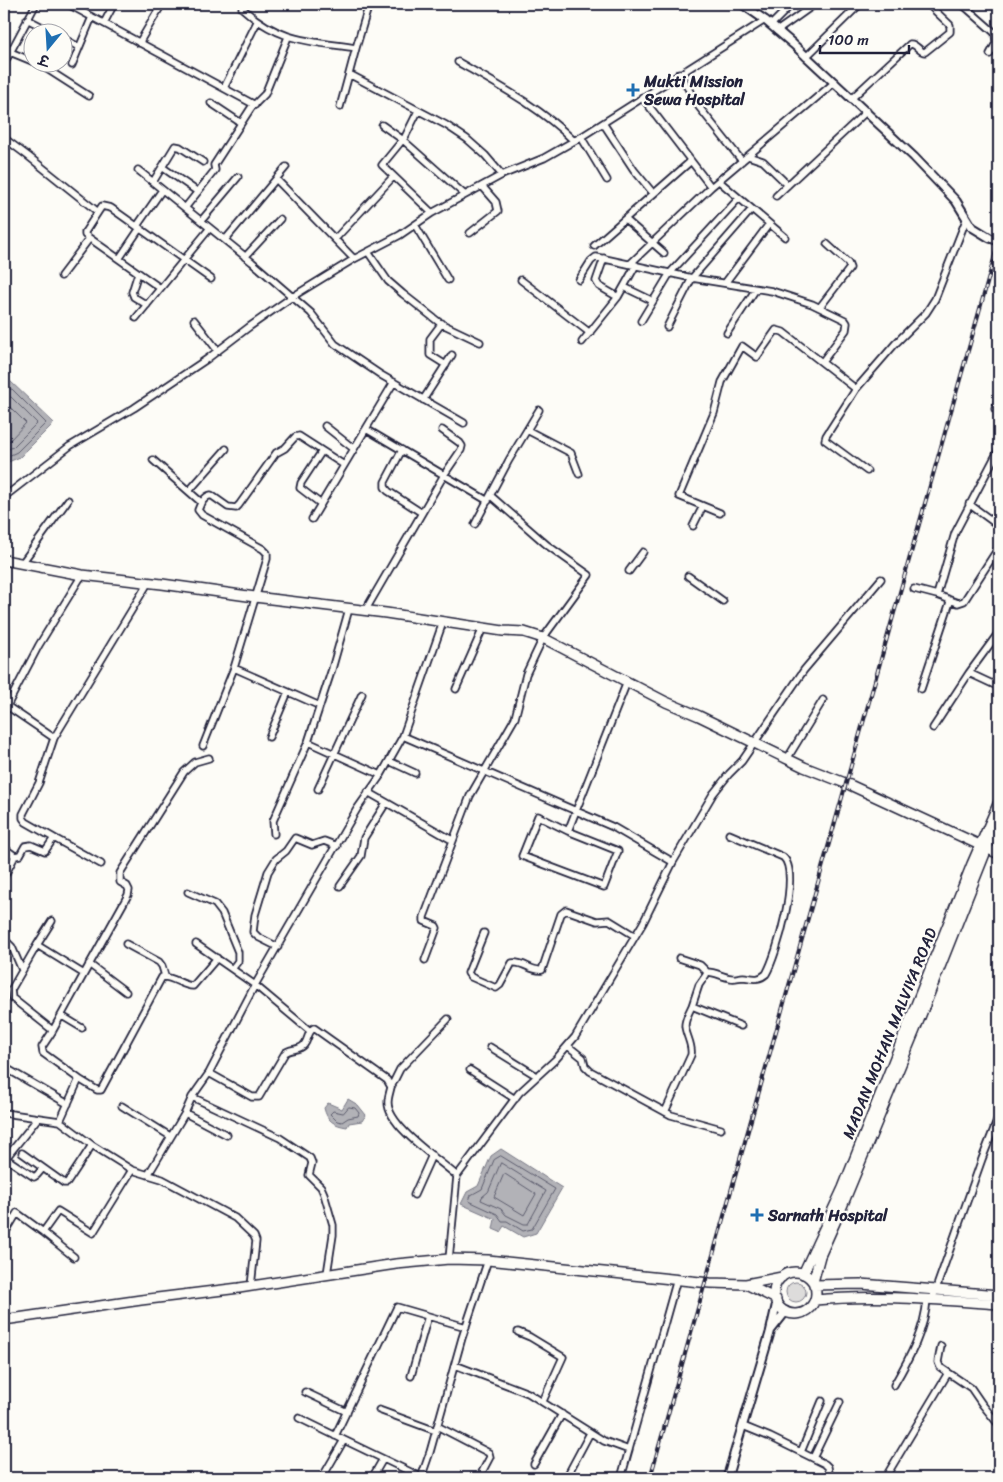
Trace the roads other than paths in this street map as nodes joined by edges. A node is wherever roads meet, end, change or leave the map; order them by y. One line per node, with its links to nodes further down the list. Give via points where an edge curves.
1 (36, 4): 14 (street)
2 (68, 4): 13 (street)
3 (114, 4): 18 (street)
4 (162, 4): 21 (street)
5 (369, 4): 24 (street)
6 (742, 4): 15 (street)
7 (789, 4): 19 (street)
8 (815, 4): 19 (street)
9 (860, 4): 28 (street)
10 (928, 4): 39 (street, via 950,25 948,34 925,52 910,44)
11 (962, 4): 26 (street, via 995,34 996,43)
12 (242, 8): 17 (street)
13 (92, 17): 18 (street); 23 (street)
14 (27, 20): 16 (street); 25 (street)
15 (765, 20): 19 (street); 34 (street)
16 (31, 22)
17 (257, 22): 20 (street); 36 (street)
18 (104, 23): 21 (street)
19 (774, 28): 28 (street)
20 (288, 38): 24 (street); 41 (street, via 268,89)
21 (139, 42): 36 (street)
22 (72, 43): 23 (street)
23 (79, 47): 31 (street)
24 (356, 48): 33 (street)
25 (10, 52): 27 (street); 30 (street)
26 (990, 54)
27 (22, 57)
28 (806, 57): 35 (street)
29 (458, 62): 51 (street, via 538,110)
30 (4, 64)
31 (72, 65)
32 (50, 72): 37 (street)
33 (349, 74): 42 (street); 43 (street)
34 (679, 74): 38 (street); 54 (street, via 699,107)
35 (835, 82): 39 (street); 52 (street)
36 (224, 88): 41 (street)
37 (89, 96)
38 (642, 97): 46 (street); 53 (street)
39 (852, 98): 44 (street)
40 (211, 103): 45 (street)
41 (254, 104): 45 (street)
42 (340, 107)
43 (418, 111): 50 (street); 59 (street, via 467,139)
44 (867, 111): 66 (street); 81 (street, via 946,189)
45 (241, 123): 70 (street, via 214,165 215,170)
46 (603, 123): 48 (street); 71 (street)
47 (382, 125): 50 (street)
48 (581, 136): 51 (street); 63 (street)
49 (4, 138): 77 (street)
50 (403, 140): 61 (street, via 382,165); 72 (street)
51 (574, 141): 59 (street, via 544,158)
52 (748, 156): 54 (street); 66 (street, via 763,161)
53 (691, 160): 68 (street); 71 (street)
54 (742, 160): 64 (street)
55 (203, 162): 56 (street, via 175,146)
56 (162, 167): 65 (street); 70 (street)
57 (286, 167): 62 (street)
58 (138, 170): 65 (street)
59 (502, 175): 67 (street)
60 (238, 177): 82 (street)
61 (393, 177): 78 (street); 90 (street)
62 (276, 179): 90 (street); 91 (street)
63 (607, 180)
64 (719, 181): 68 (street); 74 (street)
65 (153, 182): 69 (street)
66 (788, 185): 73 (street)
67 (482, 186): 72 (street); 87 (street, via 496,202 498,211)
68 (711, 187): 93 (street)
69 (162, 190): 75 (street); 85 (street)
70 (198, 192): 75 (street)
71 (652, 193): 80 (street)
72 (465, 195): 78 (street)
73 (776, 196)
74 (739, 198): 76 (street); 105 (street)
75 (185, 208): 82 (street)
76 (752, 209): 83 (street); 107 (street)
77 (98, 212): 85 (street, via 102,206 107,206); 89 (street, via 85,232)
78 (432, 213): 84 (street)
79 (280, 219): 98 (street)
80 (625, 219): 93 (street); 95 (street)
81 (966, 220): 92 (street, via 972,228); 135 (street, via 935,299 926,313)
82 (201, 221): 86 (street)
83 (769, 224): 88 (street); 112 (street)
84 (415, 225): 96 (street); 109 (street)
85 (138, 227): 100 (street); 102 (street)
86 (210, 228): 91 (street); 102 (street)
87 (470, 233)
88 (785, 237)
89 (89, 239): 100 (street); 106 (street)
90 (336, 239): 101 (street)
91 (225, 240): 98 (street)
92 (999, 241)
93 (653, 243): 97 (street); 103 (street)
94 (826, 244): 120 (street, via 850,268)
95 (594, 246)
96 (368, 252): 101 (street); 124 (street, via 394,287)
97 (664, 253)
98 (245, 257): 116 (street)
99 (604, 258): 103 (street); 111 (street, via 593,258); 117 (street, via 596,281)
100 (119, 259): 104 (street)
101 (354, 259): 116 (street)
102 (184, 260): 108 (street); 114 (street)
103 (633, 265): 105 (street); 113 (street)
104 (138, 273): 114 (street); 119 (street, via 132,292)
105 (670, 273): 107 (street); 118 (street)
106 (61, 276)
107 (692, 278): 112 (street); 125 (street)
108 (211, 279)
109 (448, 280)
110 (521, 280): 126 (street)
111 (579, 280)
112 (725, 283): 115 (street)
113 (624, 287): 117 (street); 118 (street)
114 (160, 288): 119 (street)
115 (756, 288): 120 (street); 127 (street)
116 (292, 297): 130 (street); 134 (street, via 311,313 335,344)
117 (618, 297): 126 (street)
118 (653, 301): 123 (street)
119 (147, 305): 121 (street)
120 (820, 307): 132 (street, via 847,323 846,330)
121 (136, 318)
122 (194, 320): 130 (street)
123 (641, 321)
124 (442, 323): 128 (street); 133 (street, via 430,339 430,355)
125 (667, 327)
126 (590, 333): 129 (street)
127 (728, 334)
128 (480, 342)
129 (582, 342)
130 (218, 350): 156 (street, via 134,408 70,446)
131 (452, 355): 133 (street)
132 (822, 362): 135 (street); 162 (street, via 776,330 757,357 742,346 722,382 714,413 679,496)
133 (446, 366): 137 (street)
134 (394, 382): 137 (street); 142 (street)
135 (856, 389): 152 (street, via 825,440)
136 (999, 398): 138 (street)
137 (423, 400): 140 (street)
138 (996, 409)
139 (539, 410): 144 (street)
140 (464, 423)
141 (325, 426): 145 (street)
142 (366, 429): 145 (street); 148 (street)
143 (442, 430): 154 (street, via 462,446)
144 (527, 430): 153 (street, via 571,452); 157 (street)
145 (354, 449): 151 (street)
146 (999, 449): 161 (street)
147 (226, 450): 155 (street)
148 (402, 450): 154 (street); 163 (street, via 385,487)
149 (322, 451): 151 (street); 159 (street, via 300,436 295,437 276,453 239,506 228,507 211,495); 160 (street, via 300,488)
150 (153, 460): 155 (street)
151 (344, 465): 160 (street)
152 (867, 470)
153 (579, 474)
154 (444, 475): 157 (street); 163 (street)
155 (189, 491): 159 (street)
156 (4, 497)
157 (490, 498): 166 (street); 188 (street, via 589,575)
158 (68, 500): 172 (street)
159 (202, 503): 180 (street, via 198,510 202,515 267,553)
160 (321, 504): 165 (street)
161 (969, 504): 168 (street); 179 (street, via 950,546)
162 (703, 506): 164 (street); 167 (street)
163 (422, 512): 184 (street)
164 (720, 513)
165 (312, 519)
166 (475, 524)
167 (693, 526)
168 (999, 526)
169 (999, 547): 181 (street, via 964,601)
170 (643, 552): 173 (street)
171 (4, 560): 172 (main road)
172 (22, 563): 174 (main road)
173 (629, 571)
174 (82, 575): 177 (main road); 198 (street)
175 (688, 576): 182 (street)
176 (881, 579): 205 (street, via 804,670)
177 (148, 583): 180 (main road); 203 (street)
178 (914, 589): 179 (street)
179 (937, 595): 181 (street)
180 (255, 597): 183 (main road); 189 (street)
181 (950, 600): 194 (street)
182 (722, 601)
183 (348, 609): 184 (main road); 199 (street)
184 (364, 611): 185 (main road)
185 (443, 622): 186 (main road); 201 (street)
186 (483, 628): 188 (main road, via 524,632); 193 (street)
187 (999, 632): 190 (street)
188 (543, 638): 191 (main road); 211 (street, via 526,674 515,718)
189 (234, 668): 195 (street); 206 (street)
190 (969, 673): 192 (street); 200 (street)
191 (626, 682): 205 (main road); 218 (street)
192 (999, 688)
193 (456, 689)
194 (921, 689)
195 (288, 692): 199 (street); 202 (street)
196 (362, 694): 207 (street)
197 (823, 700): 209 (street)
198 (5, 706): 203 (street)
199 (320, 706): 204 (street)
200 (933, 728)
201 (403, 736): 210 (street); 211 (street)
202 (269, 737)
203 (54, 738): 223 (street, via 23,818)
204 (308, 742): 207 (street); 221 (street, via 273,821)
205 (753, 743): 209 (main road); 230 (street, via 713,794)
206 (203, 746)
207 (334, 754): 213 (street); 214 (street)
208 (208, 758): 246 (street, via 195,762 184,772 120,874 120,882 127,886 128,895)
209 (787, 759): 226 (main road)
210 (389, 761): 212 (street); 213 (street)
211 (484, 771): 218 (street); 224 (street)
212 (415, 772)
213 (381, 774): 215 (street)
214 (318, 789)
215 (368, 792): 217 (street); 225 (street)
216 (999, 802): 226 (main road, MADAN MOHAN MALVIYA ROAD)
217 (386, 803): 224 (street); 233 (street, via 364,838 361,856)
218 (576, 811): 220 (street); 230 (street, via 613,827)
219 (999, 818): 226 (main road)
220 (568, 831): 220 (street, via 618,851 604,887 522,856 538,816)
221 (274, 834)
222 (729, 834): 249 (street, via 783,857 789,865 790,882 783,926 763,977 729,978)
223 (54, 838): 229 (street, via 45,851 28,845); 231 (street)
224 (452, 840): 245 (street, via 424,917 424,921 437,928)
225 (337, 846): 242 (street); 242 (street, via 324,841 312,845 295,838 272,865 264,883 253,932)
226 (983, 847): 228 (main road); 297 (main road, MADAN MOHAN MALVIYA ROAD, via 843,1188); 300 (main road, via 915,1030 820,1256)
227 (4, 848): 229 (street)
228 (999, 854)
229 (15, 856): 232 (street)
230 (673, 862): 237 (street)
231 (101, 864)
232 (4, 877)
233 (340, 886)
234 (188, 892): 247 (street, via 214,904 222,913 239,956)
235 (52, 921): 241 (street)
236 (484, 933): 237 (street, via 468,973 496,988 512,962 542,970 561,914 566,910 597,921 609,920)
237 (635, 936): 261 (street)
238 (4, 939): 248 (street, via 12,947)
239 (126, 944): 251 (street, via 159,962)
240 (196, 944): 243 (street)
241 (37, 946): 248 (street); 250 (street)
242 (278, 946): 252 (street)
243 (217, 958): 247 (street); 251 (street, via 193,986)
244 (678, 958): 249 (street, via 700,965)
245 (425, 960)
246 (89, 964): 250 (street); 253 (street)
247 (232, 969): 252 (street)
248 (22, 970): 260 (street, via 11,990 12,998)
249 (707, 972): 254 (street)
250 (84, 974): 255 (street)
251 (164, 976): 267 (street, via 103,1088 97,1090)
252 (255, 985): 259 (street); 265 (street)
253 (126, 992)
254 (692, 1006): 257 (street); 273 (street, via 685,1028 691,1055)
255 (62, 1016): 258 (street); 260 (street)
256 (448, 1019): 268 (street, via 400,1069)
257 (741, 1026)
258 (82, 1028)
259 (310, 1031): 265 (street, via 304,1045 285,1054 260,1097 252,1097); 268 (street, via 317,1029 387,1080)
260 (52, 1032): 267 (street, via 42,1047 43,1053)
261 (568, 1046): 266 (street); 273 (street, via 583,1058 584,1066 590,1072)
262 (490, 1047): 266 (street)
263 (4, 1067): 271 (street)
264 (470, 1070): 270 (street)
265 (209, 1073): 269 (street)
266 (537, 1076): 270 (street)
267 (79, 1079): 271 (street)
268 (391, 1087): 284 (street, via 388,1102 391,1113 414,1142)
269 (192, 1097): 275 (street); 296 (street, via 280,1138 310,1158 309,1175 321,1187 333,1225)
270 (515, 1099): 289 (street)
271 (68, 1104): 278 (street)
272 (122, 1106): 281 (street)
273 (665, 1112): 279 (street)
274 (4, 1113): 277 (street)
275 (185, 1113): 280 (street); 281 (street)
276 (999, 1116): 303 (street)
277 (38, 1118): 278 (street); 285 (street)
278 (60, 1121): 282 (street)
279 (721, 1129)
280 (227, 1135)
281 (170, 1136): 288 (street)
282 (92, 1145): 286 (street, via 67,1183); 287 (street)
283 (22, 1153): 286 (street)
284 (432, 1155): 289 (street); 290 (street)
285 (5, 1158): 286 (street, via 34,1177)
286 (43, 1168)
287 (132, 1170): 288 (street); 291 (street, via 93,1233 58,1211)
288 (148, 1176): 302 (street, via 162,1179 235,1218 254,1236)
289 (457, 1176): 294 (street)
290 (414, 1195)
291 (43, 1232): 292 (street, via 17,1213); 293 (street)
292 (4, 1235)
293 (74, 1257)
294 (449, 1259): 295 (main road); 296 (main road)
295 (488, 1260): 299 (main road); 312 (street)
296 (327, 1274): 302 (main road)
297 (804, 1274): 298 (main road, via 791,1273); 300 (main road)
298 (782, 1277): 301 (main road); 307 (main road, via 775,1289)
299 (677, 1279): 301 (main road); 334 (street)
300 (814, 1283): 303 (main road); 305 (main road)
301 (746, 1284): 307 (main road)
302 (251, 1286): 311 (main road)
303 (935, 1289): 304 (main road); 306 (street)
304 (999, 1294)
305 (815, 1300): 306 (main road); 309 (main road, via 804,1311)
306 (930, 1300): 308 (main road); 319 (street, via 923,1324)
307 (776, 1301): 309 (main road); 314 (street)
308 (999, 1304)
309 (786, 1311): 314 (street)
310 (428, 1316): 312 (street); 318 (street); 325 (street, via 397,1307)
311 (4, 1323)
312 (466, 1327): 316 (street)
313 (518, 1332): 321 (street, via 563,1357)
314 (770, 1333): 329 (street)
315 (941, 1346): 317 (street, via 938,1364)
316 (455, 1365): 321 (street, via 513,1385); 330 (street)
317 (948, 1373): 328 (street, via 971,1388); 347 (street)
318 (411, 1376)
319 (894, 1385)
320 (305, 1392): 325 (street)
321 (543, 1401): 326 (street)
322 (822, 1401): 335 (street)
323 (840, 1402): 336 (street)
324 (379, 1410): 330 (street)
325 (347, 1412): 332 (street)
326 (562, 1414): 331 (street); 338 (street)
327 (300, 1418): 332 (street)
328 (999, 1425)
329 (743, 1426): 335 (street); 345 (street)
330 (437, 1429): 339 (street, via 489,1453); 342 (street)
331 (590, 1433): 334 (street); 343 (street)
332 (335, 1436): 333 (street)
333 (344, 1440): 337 (street); 340 (street)
334 (629, 1450): 344 (street)
335 (801, 1452): 336 (street)
336 (814, 1458): 346 (street, via 828,1467)
337 (383, 1459): 341 (street); 342 (street)
338 (534, 1464)
339 (480, 1476)
340 (322, 1478)
341 (372, 1478)
342 (421, 1478)
343 (566, 1478)
344 (621, 1478)
345 (728, 1478)
346 (830, 1478)
347 (885, 1478)

